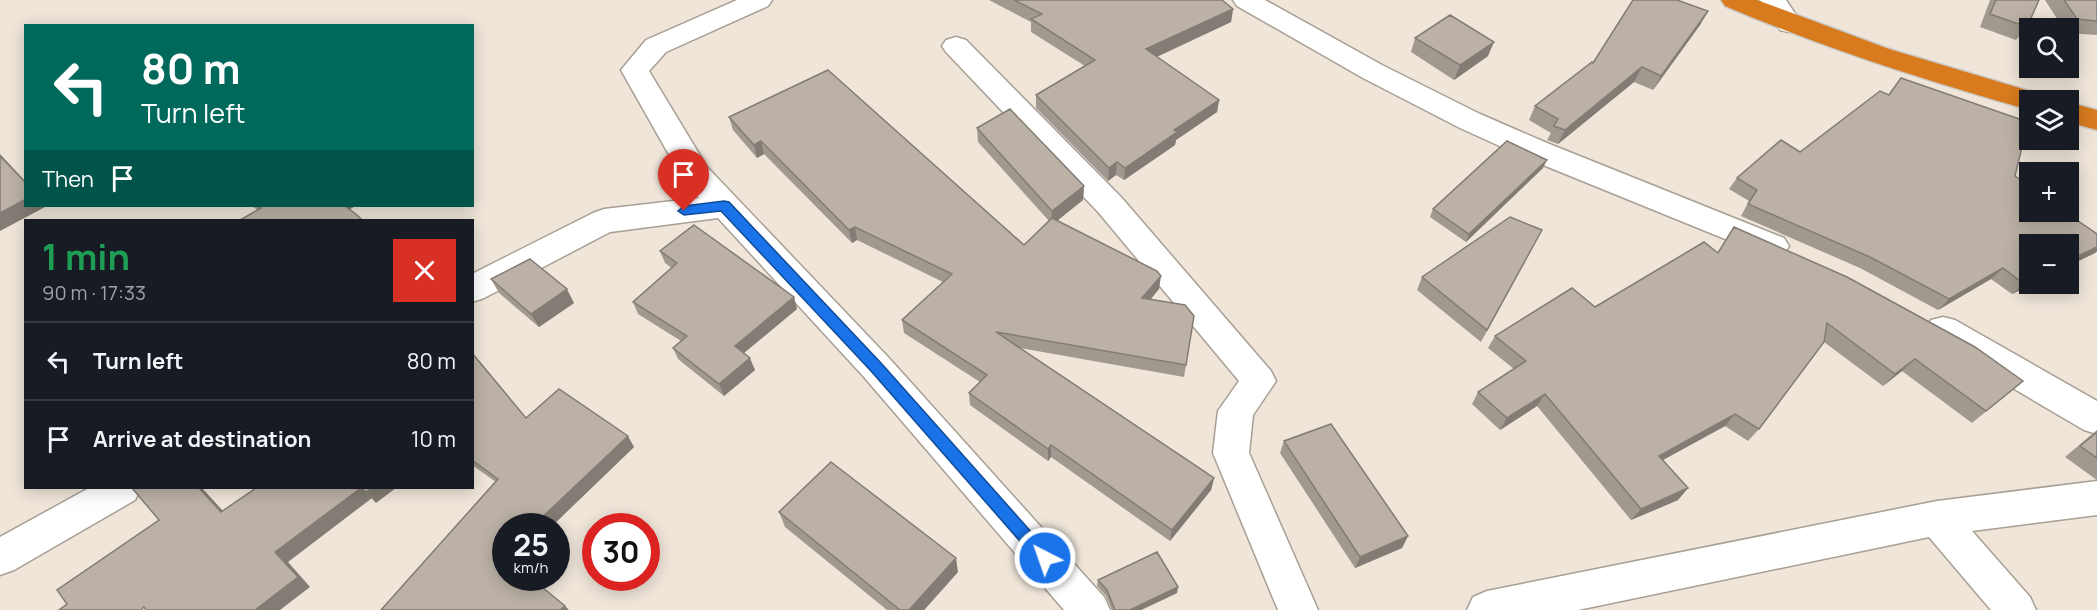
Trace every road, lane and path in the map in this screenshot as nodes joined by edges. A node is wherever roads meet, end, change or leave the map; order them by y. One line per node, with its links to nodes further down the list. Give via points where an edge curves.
1 (759, 0): 10 (street, via 656,46 635,70 696,175)
2 (1246, 0): 11 (street, via 1361,67 1504,136)
3 (1734, 0): 5 (highway)
4 (1773, 0): 5 (street)
5 (1789, 24): 7 (highway, via 1882,57)
6 (956, 46): 20 (street, via 1110,206 1259,381 1236,411 1232,453)
7 (2019, 98)
8 (2079, 115): 9 (highway)
9 (2097, 120)
10 (724, 206): 12 (street, via 604,221); 19 (street, via 876,367)
11 (1795, 255)
12 (474, 288)
13 (1920, 318): 14 (street)
14 (2097, 419)
15 (120, 489): 18 (street)
16 (2097, 498): 17 (street)
17 (1937, 518): 21 (street); 22 (street)
18 (0, 557)
19 (1090, 610)
20 (1298, 610)
21 (1487, 610)
22 (2016, 610)

